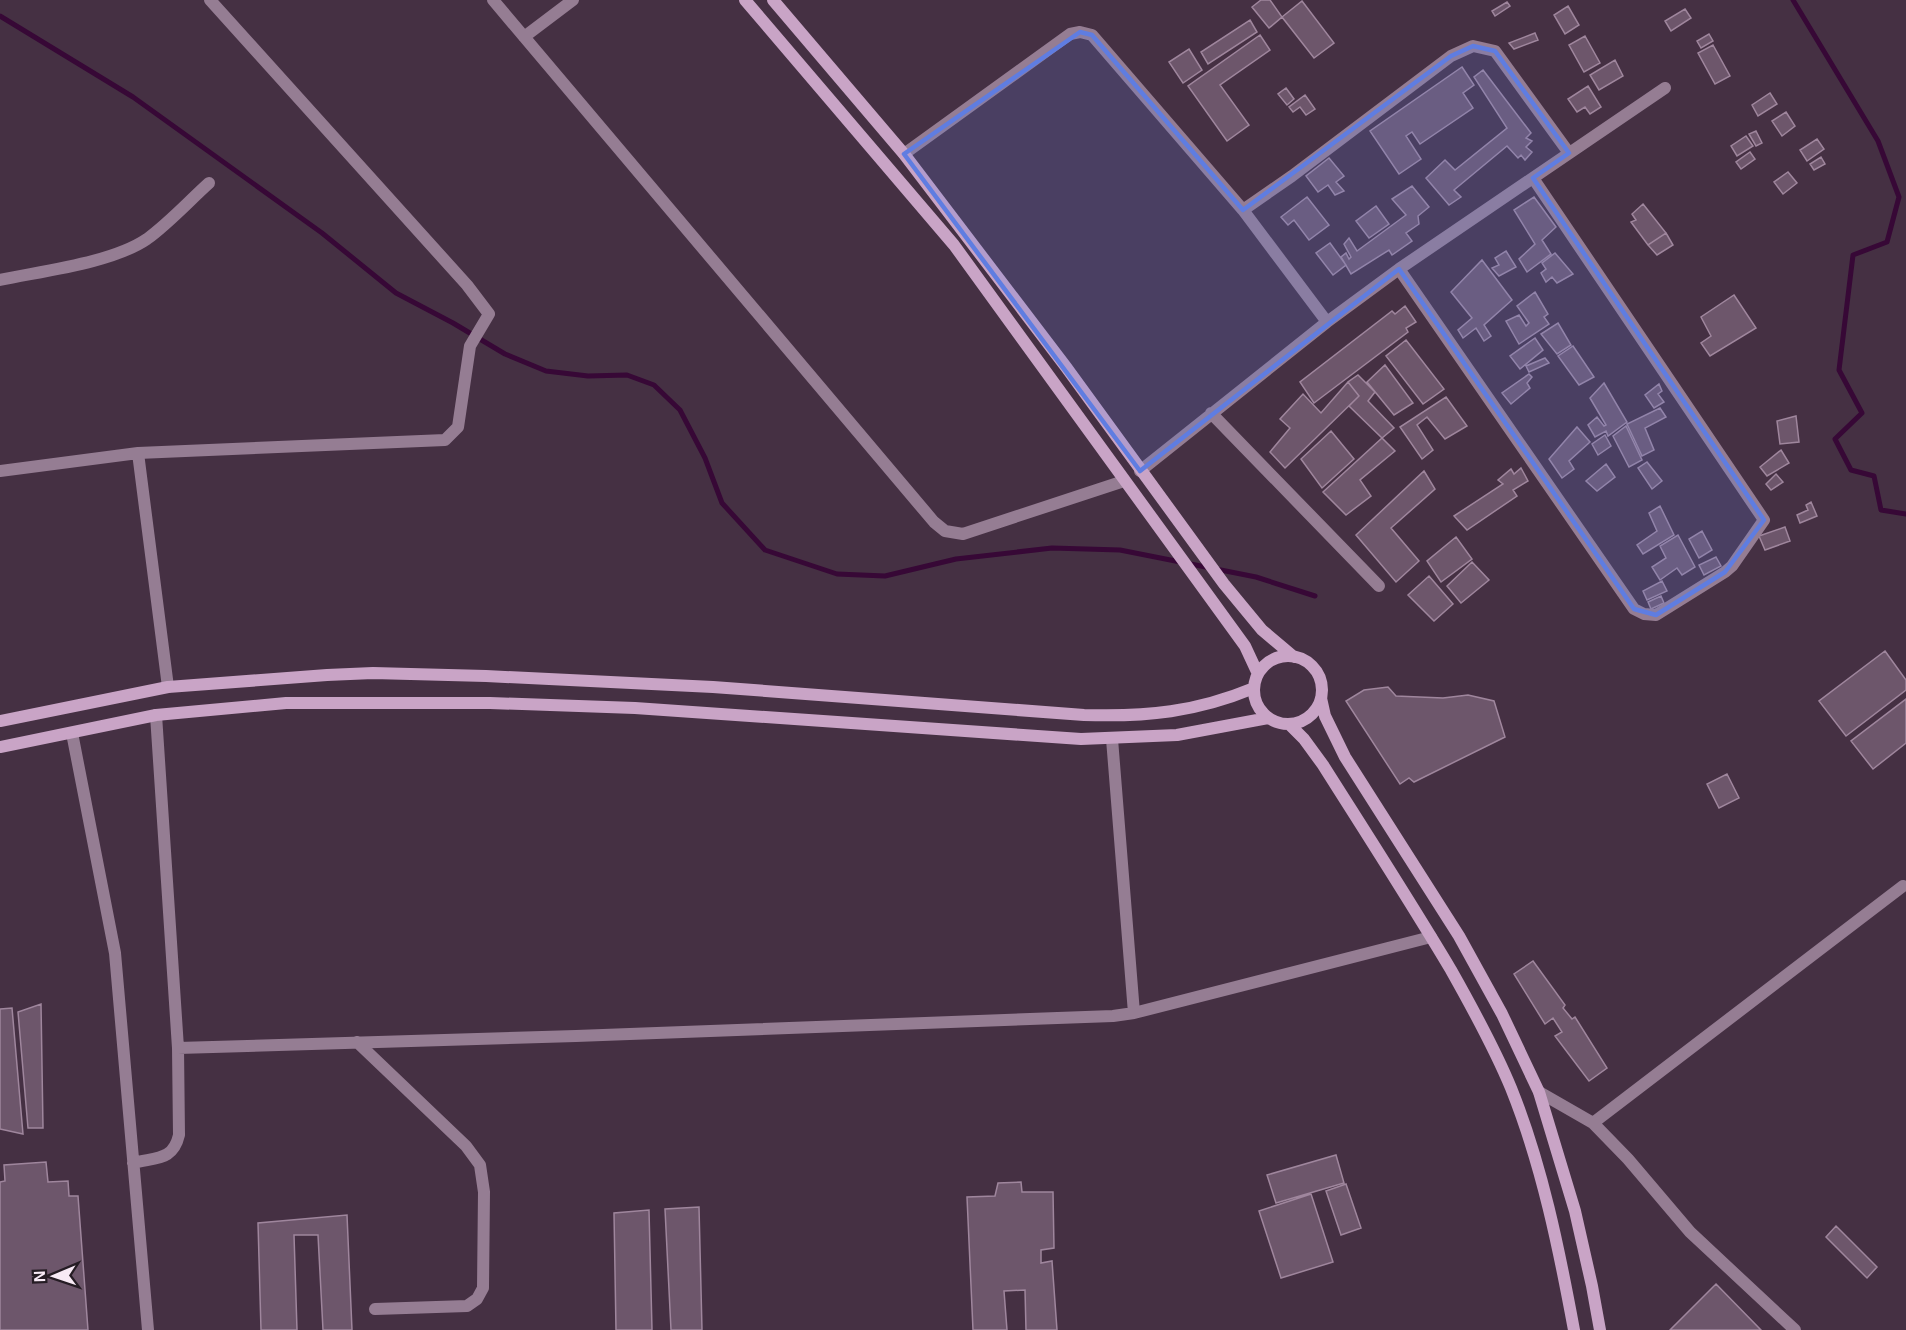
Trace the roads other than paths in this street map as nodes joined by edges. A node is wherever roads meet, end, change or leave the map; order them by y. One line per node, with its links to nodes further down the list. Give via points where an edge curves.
1 (210, 0): 17 (street, via 467,285 488,311 488,317 470,346 458,427 445,440)
2 (493, 0): 6 (street)
3 (573, 0): 6 (street)
4 (745, 0): 20 (main road, via 954,245)
5 (773, 0): 9 (main road)
6 (524, 37): 20 (street, via 945,531 963,534)
7 (1665, 88): 8 (street)
8 (1569, 153): 10 (street); 12 (street, via 1495,51 1473,46 1451,57)
9 (904, 154): 12 (street, via 1070,34 1080,32 1092,35); 19 (main road)
10 (1533, 178): 13 (street); 13 (street, via 1764,520 1725,572 1656,615 1634,609)
11 (209, 183): 14 (street, via 146,239 124,251)
12 (1243, 210): 15 (street)
13 (1399, 269): 15 (street)
14 (0, 280)
15 (1327, 322): 16 (street)
16 (1211, 413): 19 (street); 21 (street)
17 (138, 453): 18 (street); 24 (street)
18 (0, 471)
19 (1140, 471): 22 (main road, via 1262,630)
20 (1124, 481): 23 (main road, via 1245,646)
21 (1379, 586)
22 (1294, 657): 23 (main road, via 1269,661); 26 (main road, via 1304,660 1319,676)
23 (1258, 674): 25 (main road)
24 (168, 687): 25 (main road, via 373,673 486,676 713,687 1116,716 1203,706); 29 (main road)
25 (1254, 688): 28 (main road, via 1255,700)
26 (1321, 698): 30 (main road, via 1308,717); 39 (main road, via 1325,716 1345,757 1459,936)
27 (156, 715): 31 (main road); 32 (main road, via 286,703 490,703 647,709); 38 (street)
28 (1268, 718): 30 (main road); 32 (main road, via 1177,735)
29 (0, 721)
30 (1290, 725): 35 (main road, via 1323,765)
31 (72, 733): 33 (main road); 41 (street, via 115,953)
32 (1112, 739): 36 (street)
33 (0, 747)
34 (1903, 886): 40 (street)
35 (1431, 937): 36 (street); 44 (main road, via 1485,1030 1511,1089 1548,1209)
36 (1134, 1013): 37 (street)
37 (357, 1042): 38 (street); 42 (street, via 466,1146 480,1165 484,1192 483,1288 477,1299 467,1306)
38 (178, 1048): 41 (street, via 176,1147 169,1155)
39 (1539, 1092): 40 (street); 45 (main road, via 1575,1211)
40 (1593, 1123): 46 (street, via 1690,1232)
41 (133, 1163): 43 (street)
42 (375, 1309)
43 (148, 1330)
44 (1574, 1330)
45 (1600, 1330)
46 (1795, 1330)

